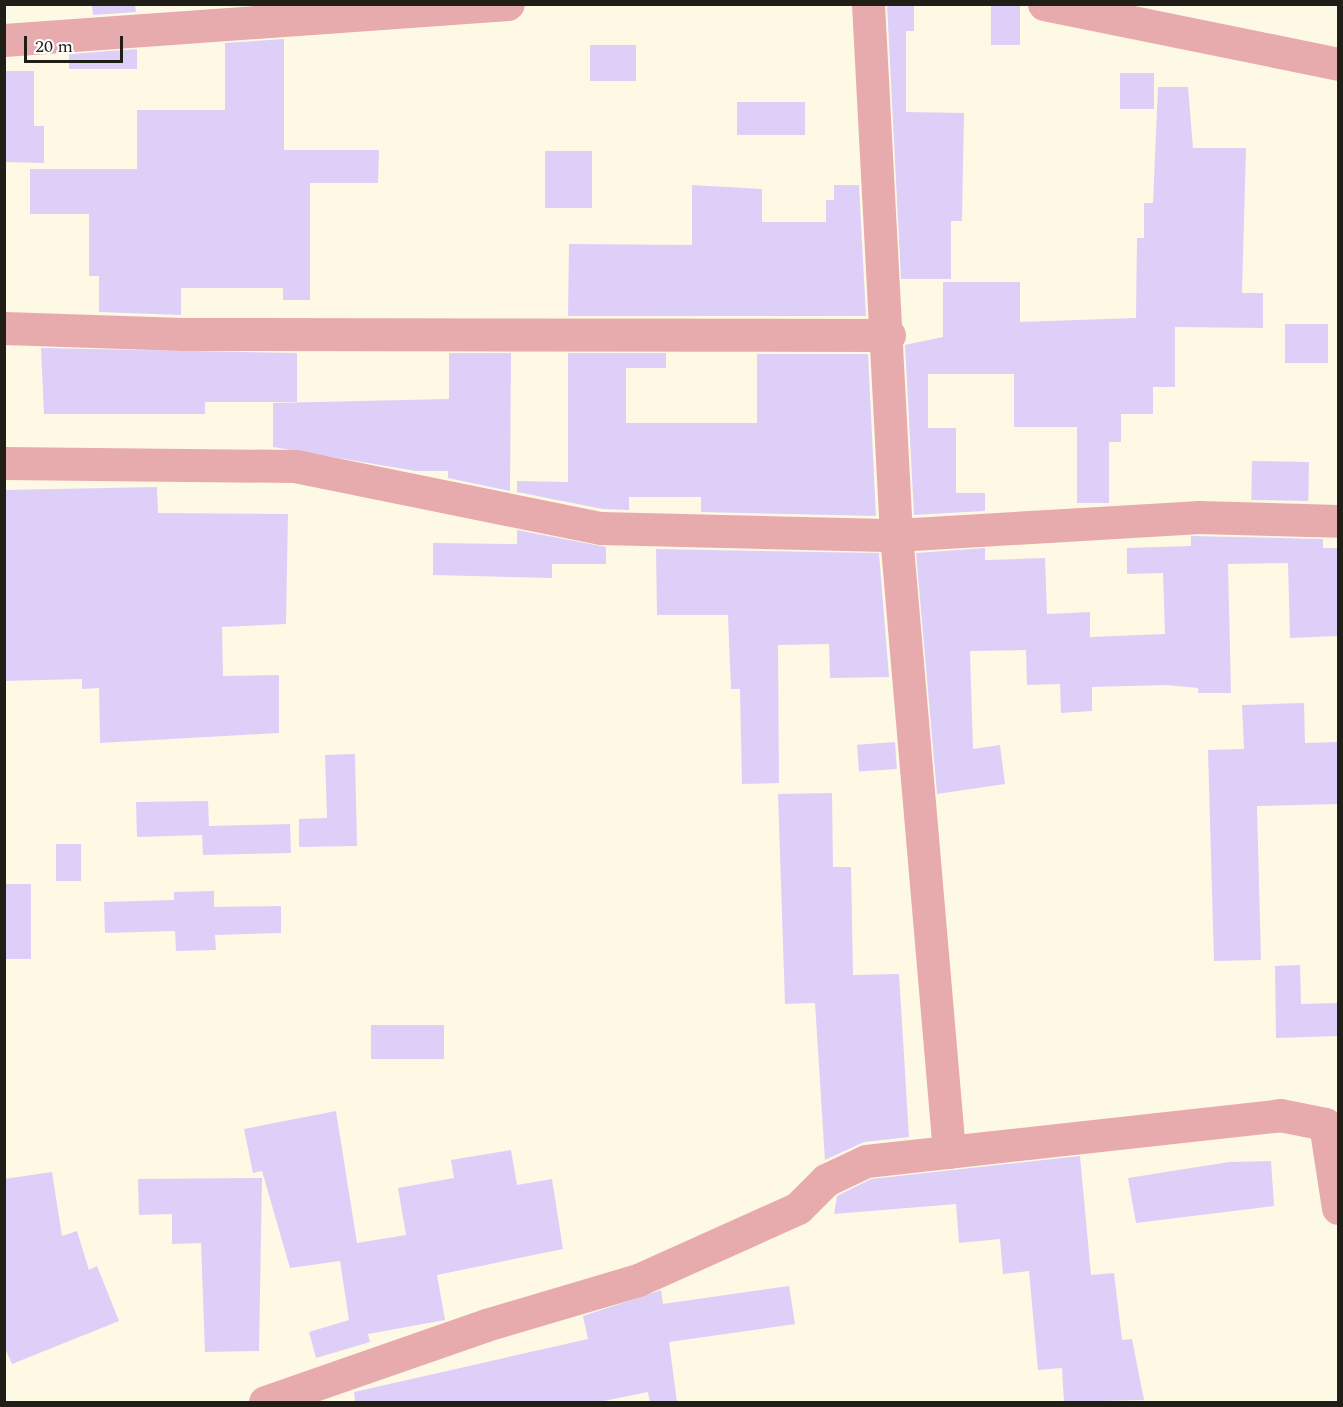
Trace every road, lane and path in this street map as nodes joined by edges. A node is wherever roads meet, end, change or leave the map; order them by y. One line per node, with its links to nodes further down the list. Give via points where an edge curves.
1 (508, 4): 4 (street)
2 (868, 4): 7 (street)
3 (1044, 4): 5 (street)
4 (4, 40)
5 (1338, 64)
6 (4, 328): 7 (street, via 183,334)
7 (889, 335): 10 (street)
8 (4, 463): 10 (street, via 295,466 601,528)
9 (1338, 521): 10 (street, via 1199,517)
10 (896, 535): 11 (street)
11 (949, 1152): 12 (street, via 1280,1115 1325,1124); 13 (street, via 866,1161 826,1180 798,1208 638,1280 486,1325)
12 (1338, 1208)
13 (273, 1401)

